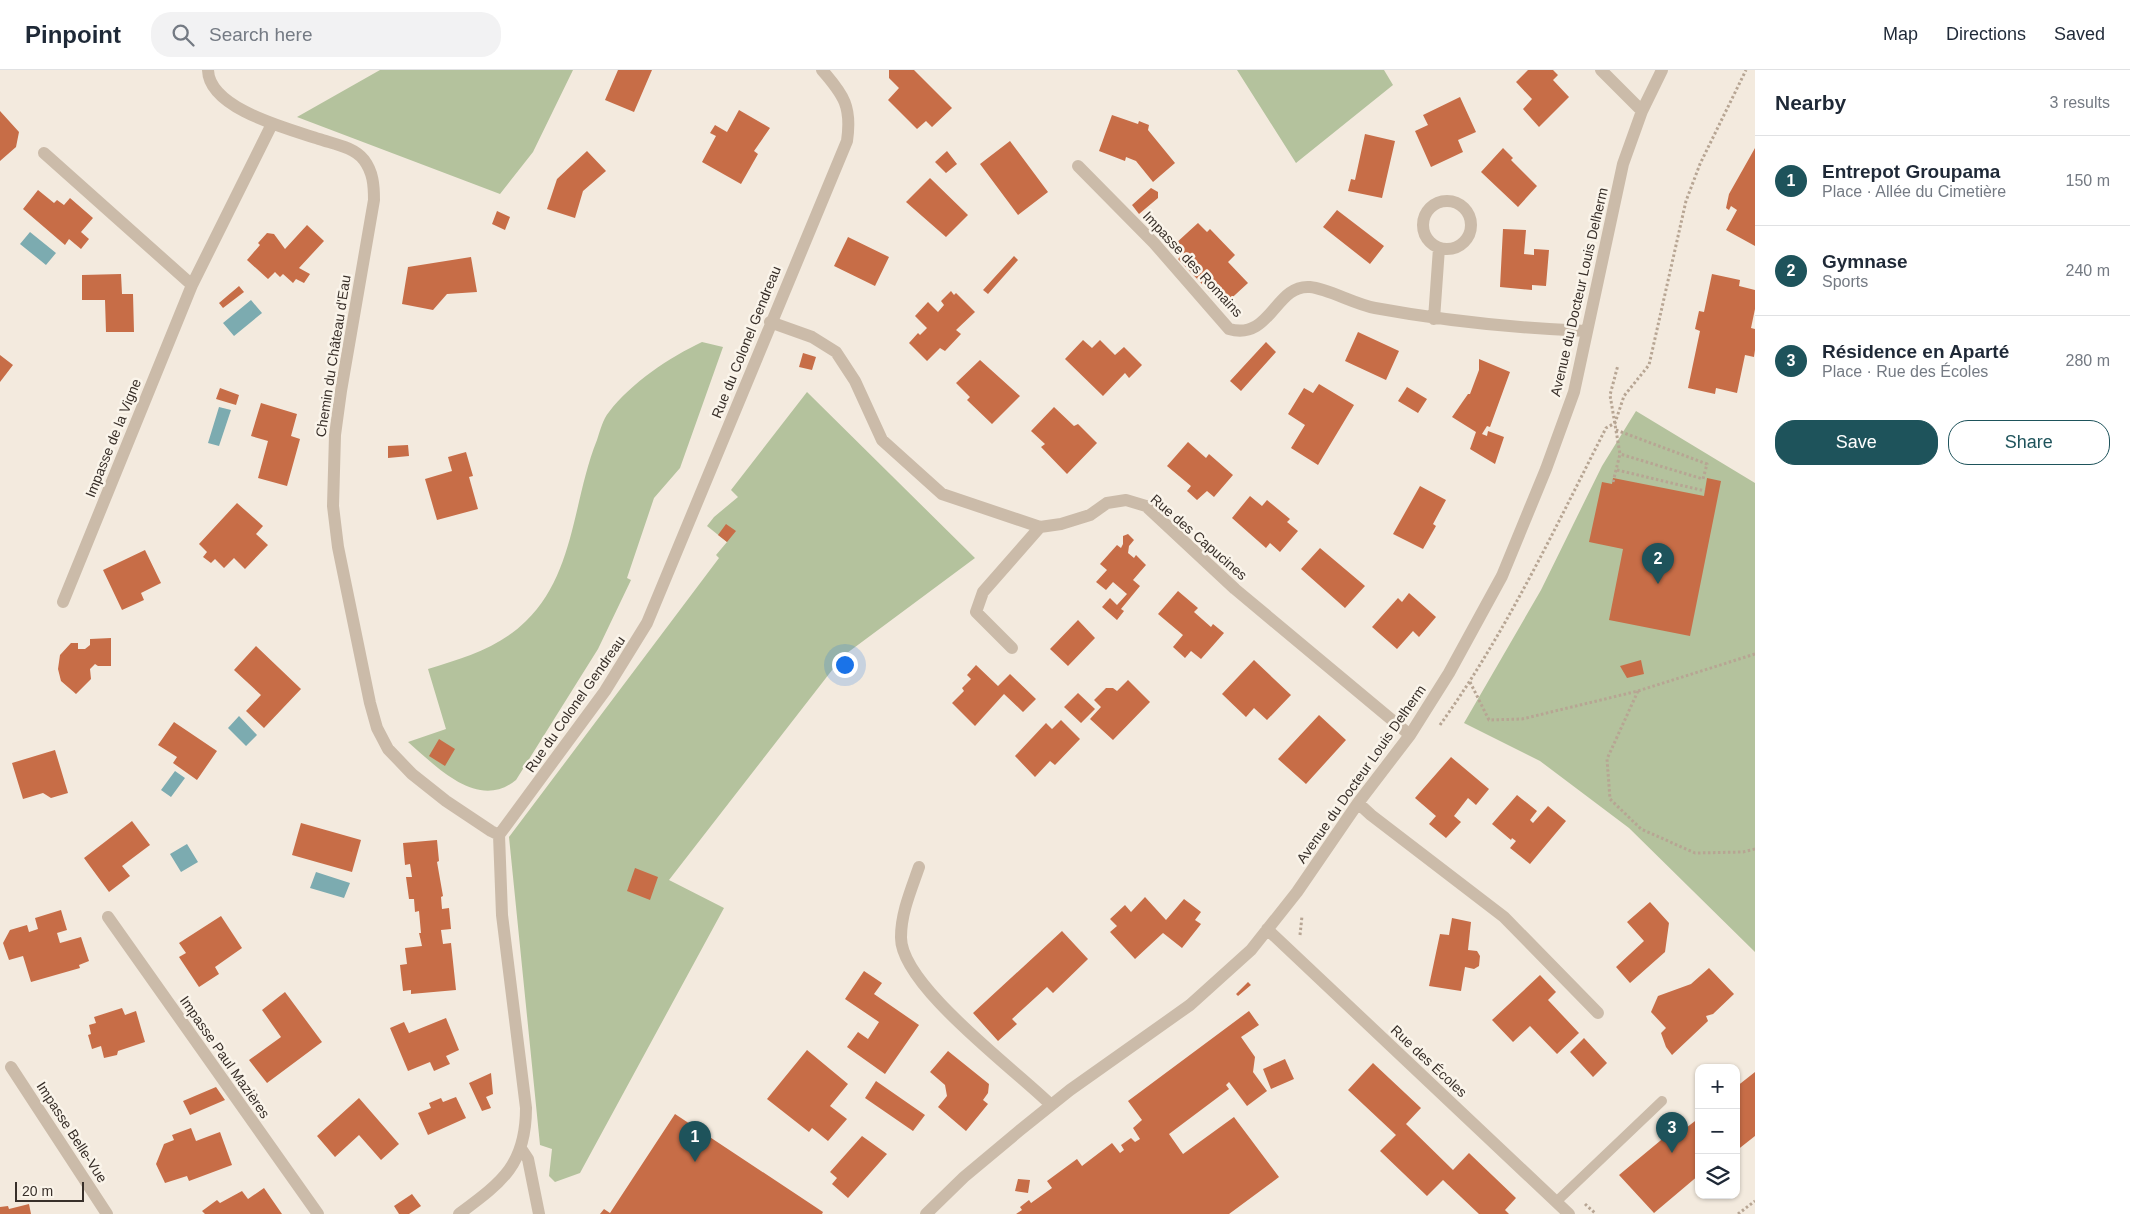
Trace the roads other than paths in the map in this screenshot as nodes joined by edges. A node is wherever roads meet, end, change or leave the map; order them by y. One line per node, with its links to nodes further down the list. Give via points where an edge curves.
1 (208, 70): 6 (street, Chemin du Château d'Eau, via 216,92 231,104)
2 (822, 70): 12 (street, Rue du Colonel Gendreau, via 843,96 848,110 847,141)
3 (1601, 70): 5 (street)
4 (1662, 70): 5 (street, Avenue du Docteur Louis Delherm)
5 (1642, 111): 13 (street, Avenue du Docteur Louis Delherm, via 1623,164)
6 (272, 124): 10 (street, Impasse de la Vigne); 19 (street, Chemin du Château d'Eau, via 348,148 363,158 374,184 335,435 333,506 358,650 378,728 388,749 412,774 446,801)
7 (44, 153): 10 (street)
8 (1078, 166): 11 (street, Impasse des Romains, via 1154,243 1230,329 1242,333 1254,330 1295,288 1310,287 1366,306)
9 (1439, 248): 11 (street)
10 (192, 285): 15 (street, Impasse de la Vigne)
11 (1434, 319): 13 (street, Impasse des Romains)
12 (770, 322): 14 (street, Rue des Capucines, via 812,338 836,352 855,381 882,440 942,494); 19 (street, Rue du Colonel Gendreau, via 647,623 605,691)
13 (1586, 331): 17 (street, Avenue du Docteur Louis Delherm, via 1574,392 1502,576 1449,673)
14 (1040, 526): 16 (street, via 983,592 976,612); 17 (street, Rue des Capucines, via 1061,524 1090,515 1107,503 1126,500 1146,506 1235,589)
15 (63, 602)
16 (1012, 648)
17 (1410, 735): 18 (street, Avenue du Docteur Louis Delherm)
18 (1358, 803): 22 (street, Avenue du Docteur Louis Delherm); 23 (street, via 1504,917)
19 (499, 835): 27 (street, via 502,915 526,1108)
20 (919, 867): 26 (street, via 903,911 900,939 904,957 919,980 946,1009)
21 (108, 917): 30 (street, Impasse Paul Mazières)
22 (1267, 929): 26 (street, Avenue du Docteur Louis Delherm, via 1251,950 1190,1005); 28 (street, Rue des Écoles)
23 (1598, 1013)
24 (11, 1066): 29 (street, Impasse Belle-Vue)
25 (1662, 1101): 28 (lane)
26 (1051, 1106): 33 (street, Avenue du Docteur Louis Delherm, via 964,1176)
27 (522, 1150): 31 (street, via 503,1177); 32 (street, via 528,1160)
28 (1556, 1202): 34 (street, Rue des Écoles)
29 (107, 1214)
30 (318, 1214)
31 (459, 1214)
32 (539, 1214)
33 (926, 1214)
34 (1569, 1214)

